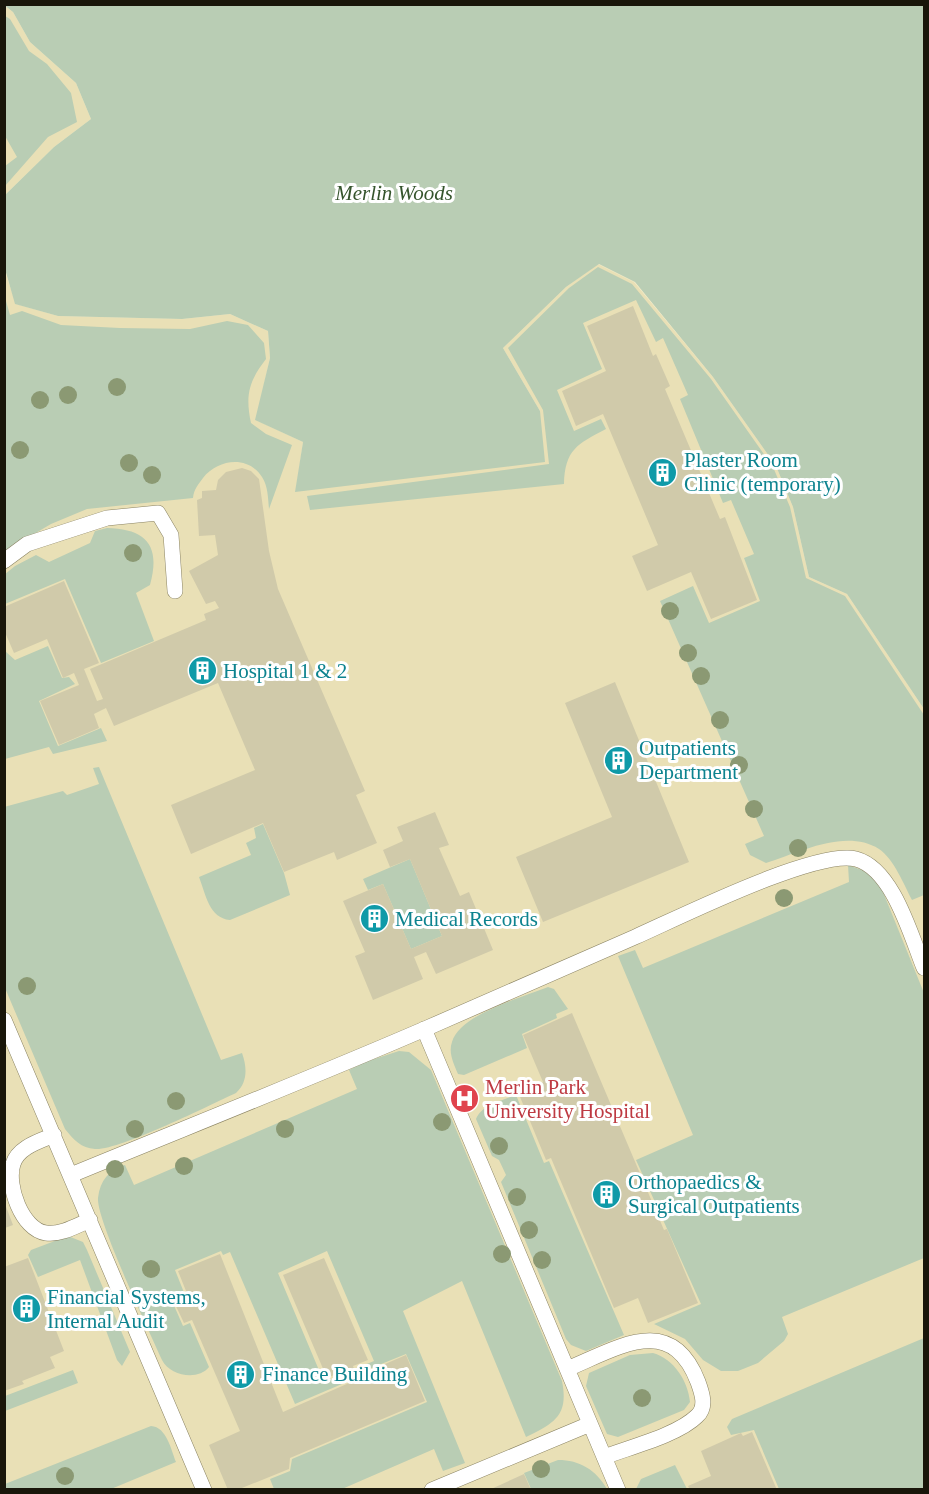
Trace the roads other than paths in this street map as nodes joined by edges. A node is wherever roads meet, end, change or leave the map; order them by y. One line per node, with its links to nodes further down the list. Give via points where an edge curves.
1 (4, 561): 2 (lane, via 27,544 107,518 158,513 171,535)
2 (175, 591)
3 (924, 968): 5 (lane, via 889,884 859,860 843,857 753,885)
4 (4, 1020): 6 (lane)
5 (424, 1029): 7 (lane); 9 (lane)
6 (54, 1136): 7 (lane); 8 (lane, via 21,1152 13,1163 16,1198 29,1225 42,1233 53,1234)
7 (71, 1175): 8 (lane)
8 (90, 1220): 12 (lane)
9 (567, 1369): 10 (lane); 11 (lane, via 620,1347 655,1340 669,1343 688,1359 697,1380 704,1398 699,1415 683,1426)
10 (590, 1424): 11 (lane); 13 (lane)
11 (604, 1457): 14 (lane)
12 (204, 1490)
13 (432, 1490)
14 (618, 1490)

